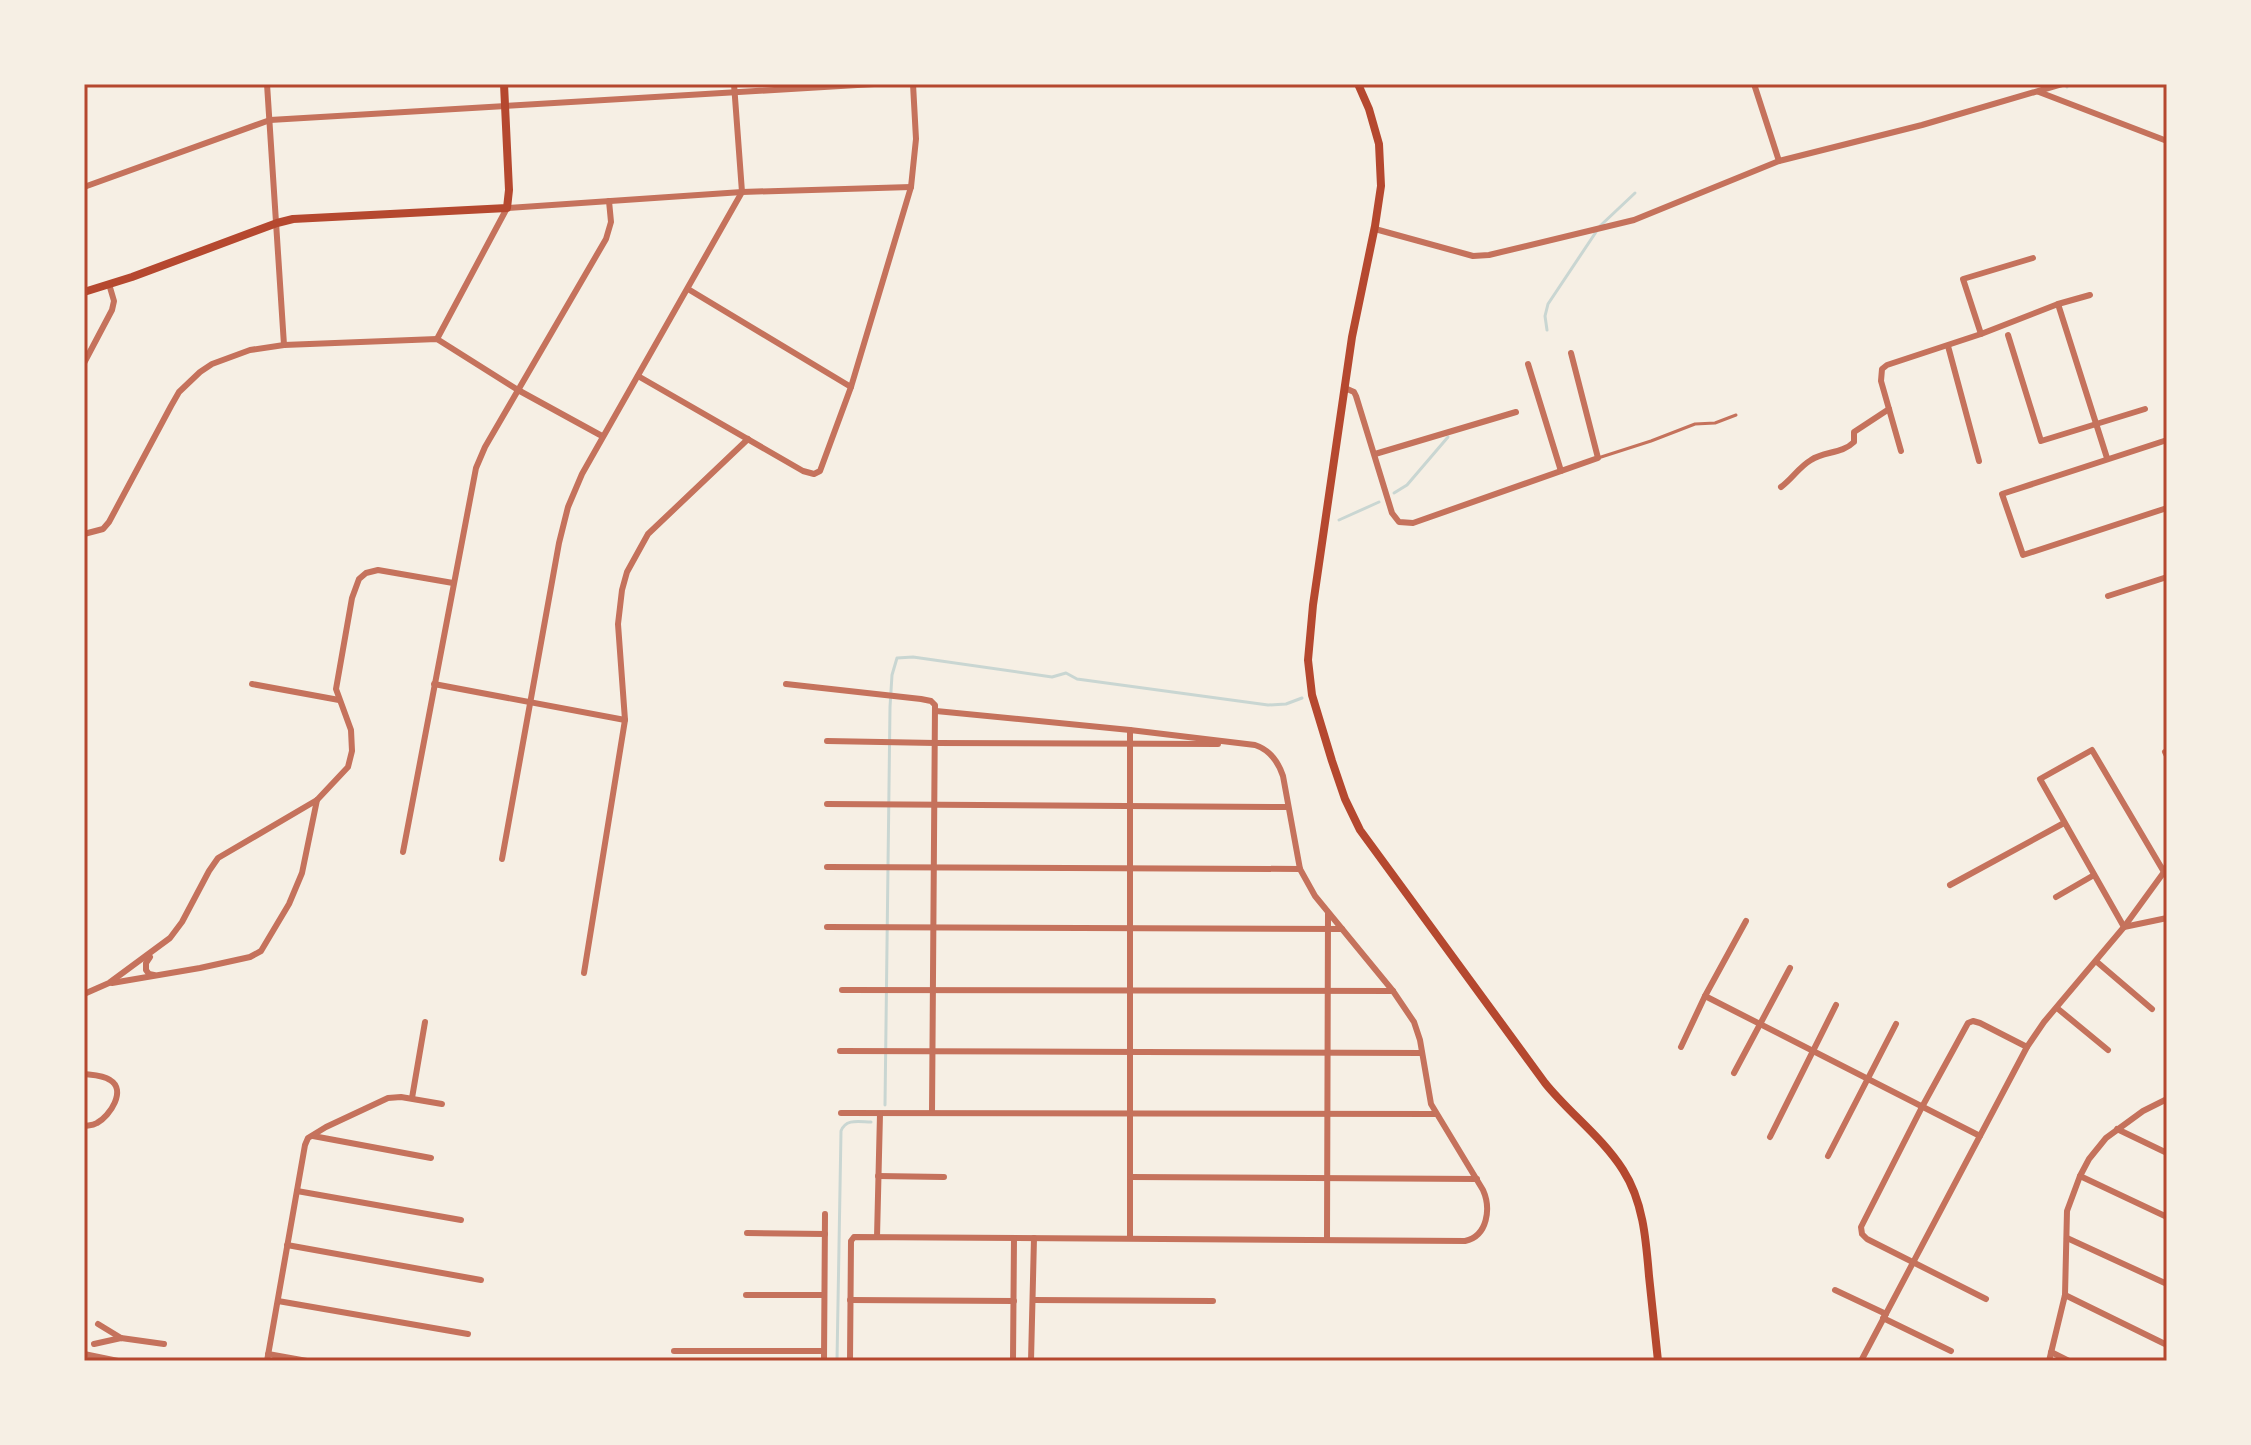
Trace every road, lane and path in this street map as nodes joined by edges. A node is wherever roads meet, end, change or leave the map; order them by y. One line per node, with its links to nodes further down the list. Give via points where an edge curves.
1 (267, 84): 12 (street)
2 (504, 84): 11 (main road)
3 (734, 84): 10 (street)
4 (874, 84): 10 (street)
5 (913, 84): 16 (street, via 916,139)
6 (1358, 84): 21 (main road, via 1380,154)
7 (1754, 84): 14 (street)
8 (2061, 84): 9 (street)
9 (2039, 92): 13 (street); 14 (street)
10 (734, 93): 11 (street); 17 (street)
11 (505, 107): 12 (street); 19 (main road)
12 (270, 120): 15 (street); 20 (street)
13 (2167, 141)
14 (1779, 161): 21 (street, via 1634,220 1476,257)
15 (84, 187)
16 (911, 187): 17 (street); 37 (street)
17 (742, 192): 18 (street); 24 (street)
18 (609, 201): 19 (street); 39 (street, via 606,239)
19 (507, 208): 20 (main road); 30 (street)
20 (277, 223): 23 (main road); 31 (street)
21 (1375, 229): 38 (main road)
22 (2033, 258): 28 (street, via 1963,279)
23 (109, 284): 25 (main road); 34 (street, via 112,310)
24 (688, 289): 36 (street); 37 (street)
25 (84, 292)
26 (2090, 295): 27 (street)
27 (2058, 304): 28 (street); 44 (street)
28 (1981, 334): 32 (street)
29 (2008, 335): 44 (street, via 2041,441)
30 (437, 339): 31 (street); 39 (street)
31 (284, 345): 56 (street, via 231,356 190,379 109,522)
32 (1948, 346): 40 (street, via 1882,369); 52 (street)
33 (1571, 353): 50 (street)
34 (84, 363)
35 (1528, 364): 53 (street)
36 (638, 376): 45 (street); 46 (street)
37 (851, 387): 46 (street, via 822,469 814,474)
38 (1345, 388): 49 (street, via 1354,392); 198 (main road, via 1308,648 1312,695 1338,783 1360,830 1428,925 1545,1083 1629,1180 1644,1227)
39 (518, 390): 45 (street); 58 (street, via 476,468)
40 (1889, 409): 48 (street); 54 (street, via 1854,432 1849,448 1812,458)
41 (2145, 409): 44 (street)
42 (1516, 412): 49 (street)
43 (1736, 415): 50 (lane)
44 (2096, 425): 51 (street)
45 (602, 436): 64 (street, via 568,507)
46 (748, 439): 66 (street, via 648,534 627,572 618,624)
47 (2167, 440): 51 (street)
48 (1901, 451)
49 (1375, 454): 53 (street, via 1390,509 1402,523)
50 (1598, 458): 53 (street)
51 (2107, 458): 55 (street, via 2002,494 2023,555)
52 (1979, 461)
53 (1561, 471)
54 (1781, 487)
55 (2167, 508)
56 (84, 534)
57 (2167, 577): 59 (street)
58 (453, 583): 61 (street); 63 (street, via 378,570 359,579 337,683)
59 (2108, 596)
60 (252, 684): 63 (street)
61 (434, 684): 64 (street); 78 (street)
62 (786, 684): 65 (street, via 928,700)
63 (339, 700): 72 (street, via 351,730 350,760)
64 (529, 702): 66 (street); 79 (street)
65 (936, 711): 67 (street); 69 (street)
66 (625, 720): 100 (street)
67 (1130, 730): 70 (street); 71 (street)
68 (827, 741): 69 (street)
69 (935, 743): 70 (street); 74 (street)
70 (1130, 744): 71 (street); 75 (street)
71 (1246, 744): 76 (street, via 1262,747 1277,761)
72 (317, 800): 97 (street, via 218,858 182,922); 101 (street, via 302,873 261,951)
73 (827, 804): 74 (street)
74 (934, 805): 75 (street); 81 (street)
75 (1130, 806): 76 (street); 82 (street)
76 (1288, 807): 83 (street)
77 (2064, 823): 84 (street, via 2040,779 2092,750); 85 (street); 86 (street)
78 (403, 852)
79 (502, 859)
80 (827, 867): 81 (street)
81 (934, 867): 82 (street); 93 (street)
82 (1130, 867): 83 (street); 94 (street)
83 (1300, 869): 88 (street)
84 (2166, 870): 92 (street)
85 (2094, 875): 87 (street); 92 (street)
86 (1950, 885)
87 (2056, 897)
88 (1328, 914): 95 (street); 96 (street)
89 (2167, 918): 92 (street)
90 (1746, 921): 109 (street)
91 (827, 927): 93 (street)
92 (2124, 927): 98 (street)
93 (933, 928): 94 (street); 104 (street)
94 (1130, 928): 95 (street); 105 (street)
95 (1328, 929): 96 (street); 106 (street)
96 (1342, 929): 107 (street)
97 (157, 949): 101 (street, via 145,968); 102 (street)
98 (2097, 962): 111 (street); 112 (street)
99 (1790, 968): 114 (street)
100 (584, 973)
101 (159, 975): 102 (street)
102 (109, 983): 108 (street)
103 (842, 990): 104 (street)
104 (933, 990): 105 (street); 120 (street)
105 (1130, 990): 106 (street); 121 (street)
106 (1328, 990): 107 (street); 122 (street)
107 (1393, 991): 124 (street, via 1414,1022)
108 (84, 994)
109 (1705, 996): 114 (street); 116 (street)
110 (1836, 1005): 123 (street)
111 (2057, 1008): 117 (street); 118 (street)
112 (2152, 1009)
113 (425, 1022): 128 (street)
114 (1760, 1024): 123 (street); 125 (street)
115 (1896, 1024): 127 (street)
116 (1681, 1047)
117 (2027, 1047): 131 (street, via 1971,1022); 141 (street)
118 (2108, 1050)
119 (840, 1051): 120 (street)
120 (932, 1051): 121 (street); 133 (street)
121 (1130, 1051): 122 (street); 137 (street)
122 (1329, 1052): 124 (street); 135 (street)
123 (1813, 1052): 127 (street); 142 (street)
124 (1422, 1053): 136 (street)
125 (1734, 1073)
126 (84, 1074): 138 (street, via 111,1080 117,1092 102,1120)
127 (1868, 1080): 131 (street); 144 (street)
128 (412, 1098): 130 (street); 140 (street, via 383,1099)
129 (2167, 1099): 139 (street)
130 (442, 1104)
131 (1922, 1107): 141 (street); 165 (street, via 1861,1232)
132 (841, 1113): 134 (street)
133 (932, 1113): 134 (street); 137 (street)
134 (880, 1114): 146 (street)
135 (1329, 1114): 136 (street); 137 (street); 150 (street)
136 (1436, 1114): 151 (street)
137 (1130, 1115): 149 (street)
138 (84, 1126)
139 (2117, 1129): 143 (street); 147 (street, via 2096,1149)
140 (311, 1136): 145 (street); 152 (street)
141 (1980, 1136): 165 (street)
142 (1770, 1137)
143 (2167, 1153)
144 (1828, 1156)
145 (431, 1158)
146 (878, 1176): 148 (street); 158 (street)
147 (2080, 1176): 154 (street); 162 (street, via 2067,1211)
148 (944, 1177)
149 (1130, 1177): 150 (street); 161 (street)
150 (1328, 1177): 151 (street); 163 (street)
151 (1477, 1179): 163 (street, via 1487,1199 1487,1215 1482,1230 1469,1241)
152 (297, 1191): 155 (street); 164 (street)
153 (825, 1214): 157 (street)
154 (2167, 1217)
155 (461, 1220)
156 (747, 1233): 157 (street)
157 (825, 1234): 170 (street)
158 (877, 1237): 159 (street); 173 (street, via 852,1238)
159 (1014, 1238): 160 (street); 176 (street)
160 (1034, 1238): 161 (street); 174 (street)
161 (1130, 1238): 163 (street)
162 (2067, 1238): 167 (street); 171 (street)
163 (1327, 1239)
164 (287, 1245): 166 (street); 175 (street)
165 (1913, 1262): 172 (street); 178 (street)
166 (481, 1280)
167 (2167, 1284)
168 (1835, 1290): 178 (street)
169 (746, 1295): 170 (street)
170 (824, 1295): 186 (street)
171 (2065, 1295): 184 (street); 188 (street)
172 (1986, 1299)
173 (850, 1300): 176 (street); 194 (street)
174 (1033, 1300): 177 (street); 197 (street)
175 (278, 1301): 180 (street); 190 (street)
176 (1014, 1301): 196 (street)
177 (1213, 1301)
178 (1884, 1316): 187 (street); 199 (street)
179 (98, 1324): 181 (street)
180 (468, 1334)
181 (121, 1338): 182 (street); 183 (street)
182 (94, 1344)
183 (164, 1344)
184 (2167, 1345)
185 (674, 1351): 186 (street)
186 (824, 1351): 193 (street)
187 (1951, 1351)
188 (2051, 1352): 200 (street); 201 (street)
189 (84, 1354): 191 (street)
190 (268, 1358): 192 (street)
191 (118, 1361)
192 (307, 1361)
193 (824, 1361)
194 (850, 1361): 195 (street)
195 (895, 1361)
196 (1013, 1361)
197 (1031, 1361)
198 (1658, 1361)
199 (1861, 1361)
200 (2049, 1361)
201 (2069, 1361)

